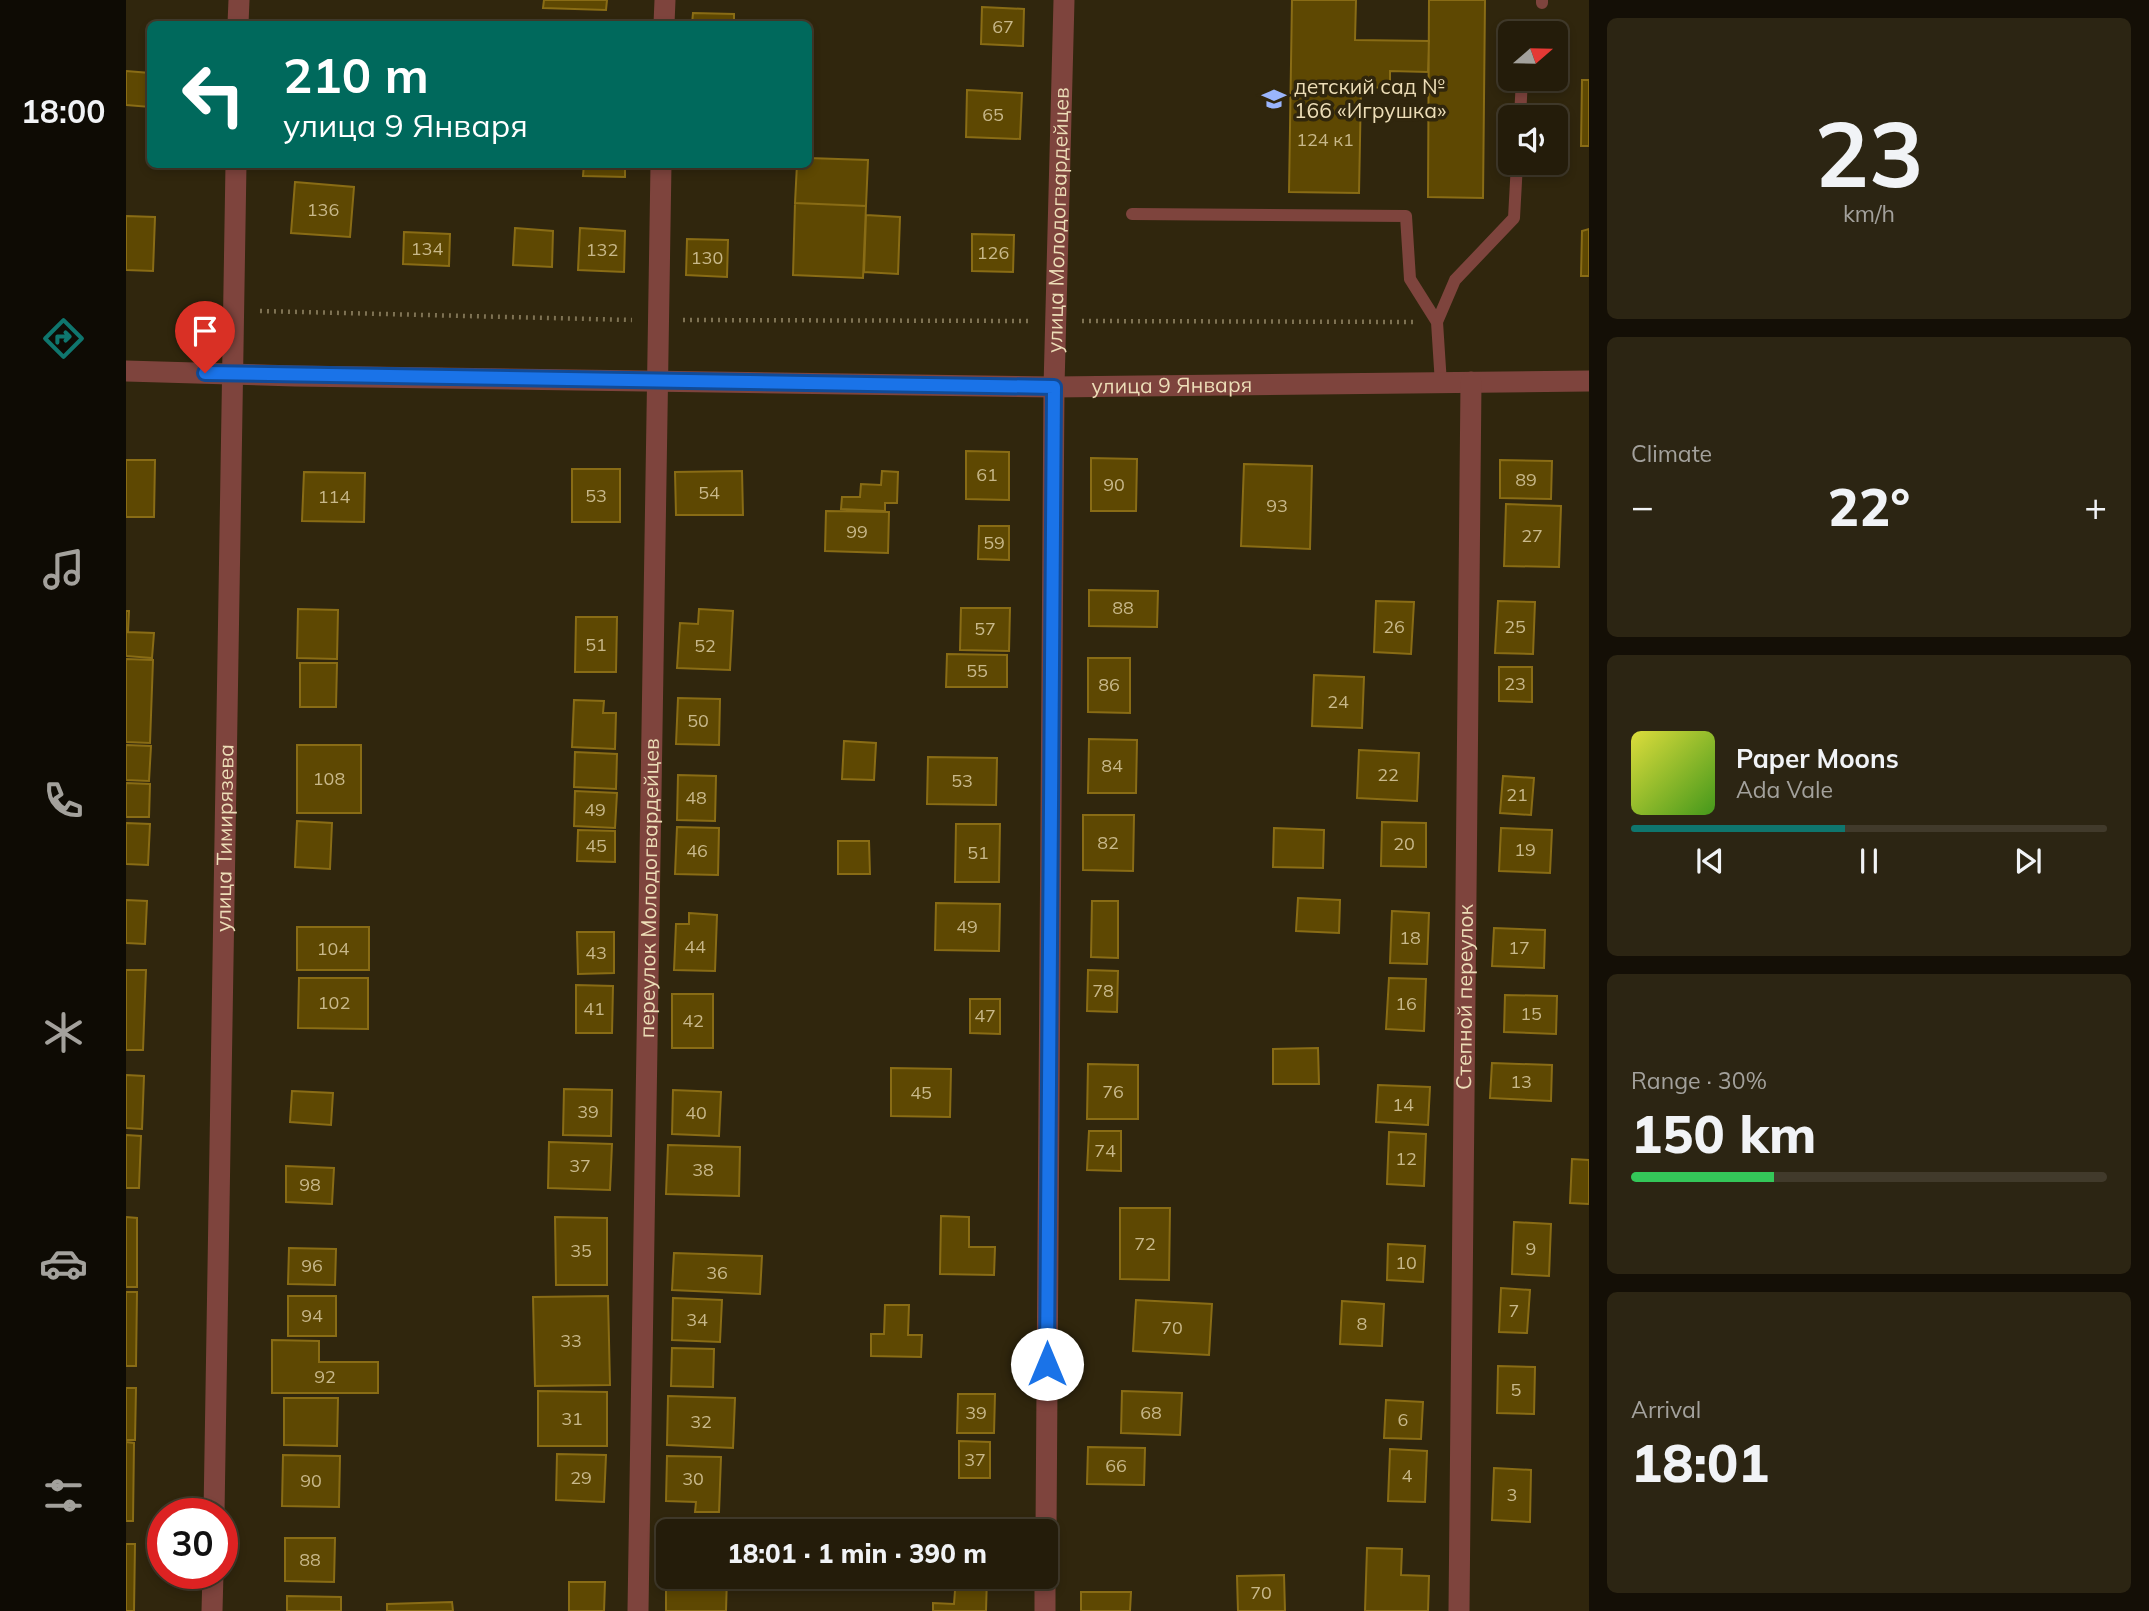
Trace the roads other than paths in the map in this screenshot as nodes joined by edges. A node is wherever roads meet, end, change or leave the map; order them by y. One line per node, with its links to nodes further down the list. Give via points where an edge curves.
1 (239, 0): 4 (street)
2 (665, 0): 5 (street)
3 (1064, 0): 17 (street, улица Молодогвардейцев)
4 (239, 21)
5 (664, 21)
6 (236, 168): 12 (street, улица Тимирязева)
7 (661, 168): 14 (street, переулок Молодогвардейцев)
8 (1516, 175): 10 (lane, via 1514,218 1455,279)
9 (1132, 214): 10 (lane, via 1406,215 1410,279)
10 (1437, 322): 16 (lane)
11 (126, 371): 12 (street, улица 9 Января)
12 (231, 374): 14 (street, улица 9 Января); 18 (street, улица Тимирязева)
13 (1589, 381): 15 (street, улица 9 Января)
14 (656, 382): 17 (street, улица 9 Января); 23 (street, переулок Молодогвардейцев)
15 (1471, 382): 16 (street, улица 9 Января); 25 (street, Степной переулок)
16 (1441, 384): 17 (street, улица 9 Января)
17 (1054, 387): 19 (street, улица Молодогвардейцев)
18 (214, 1498)
19 (1046, 1519)
20 (213, 1589): 22 (street)
21 (1045, 1589): 24 (street)
22 (212, 1611)
23 (638, 1611)
24 (1045, 1611)
25 (1459, 1611)

